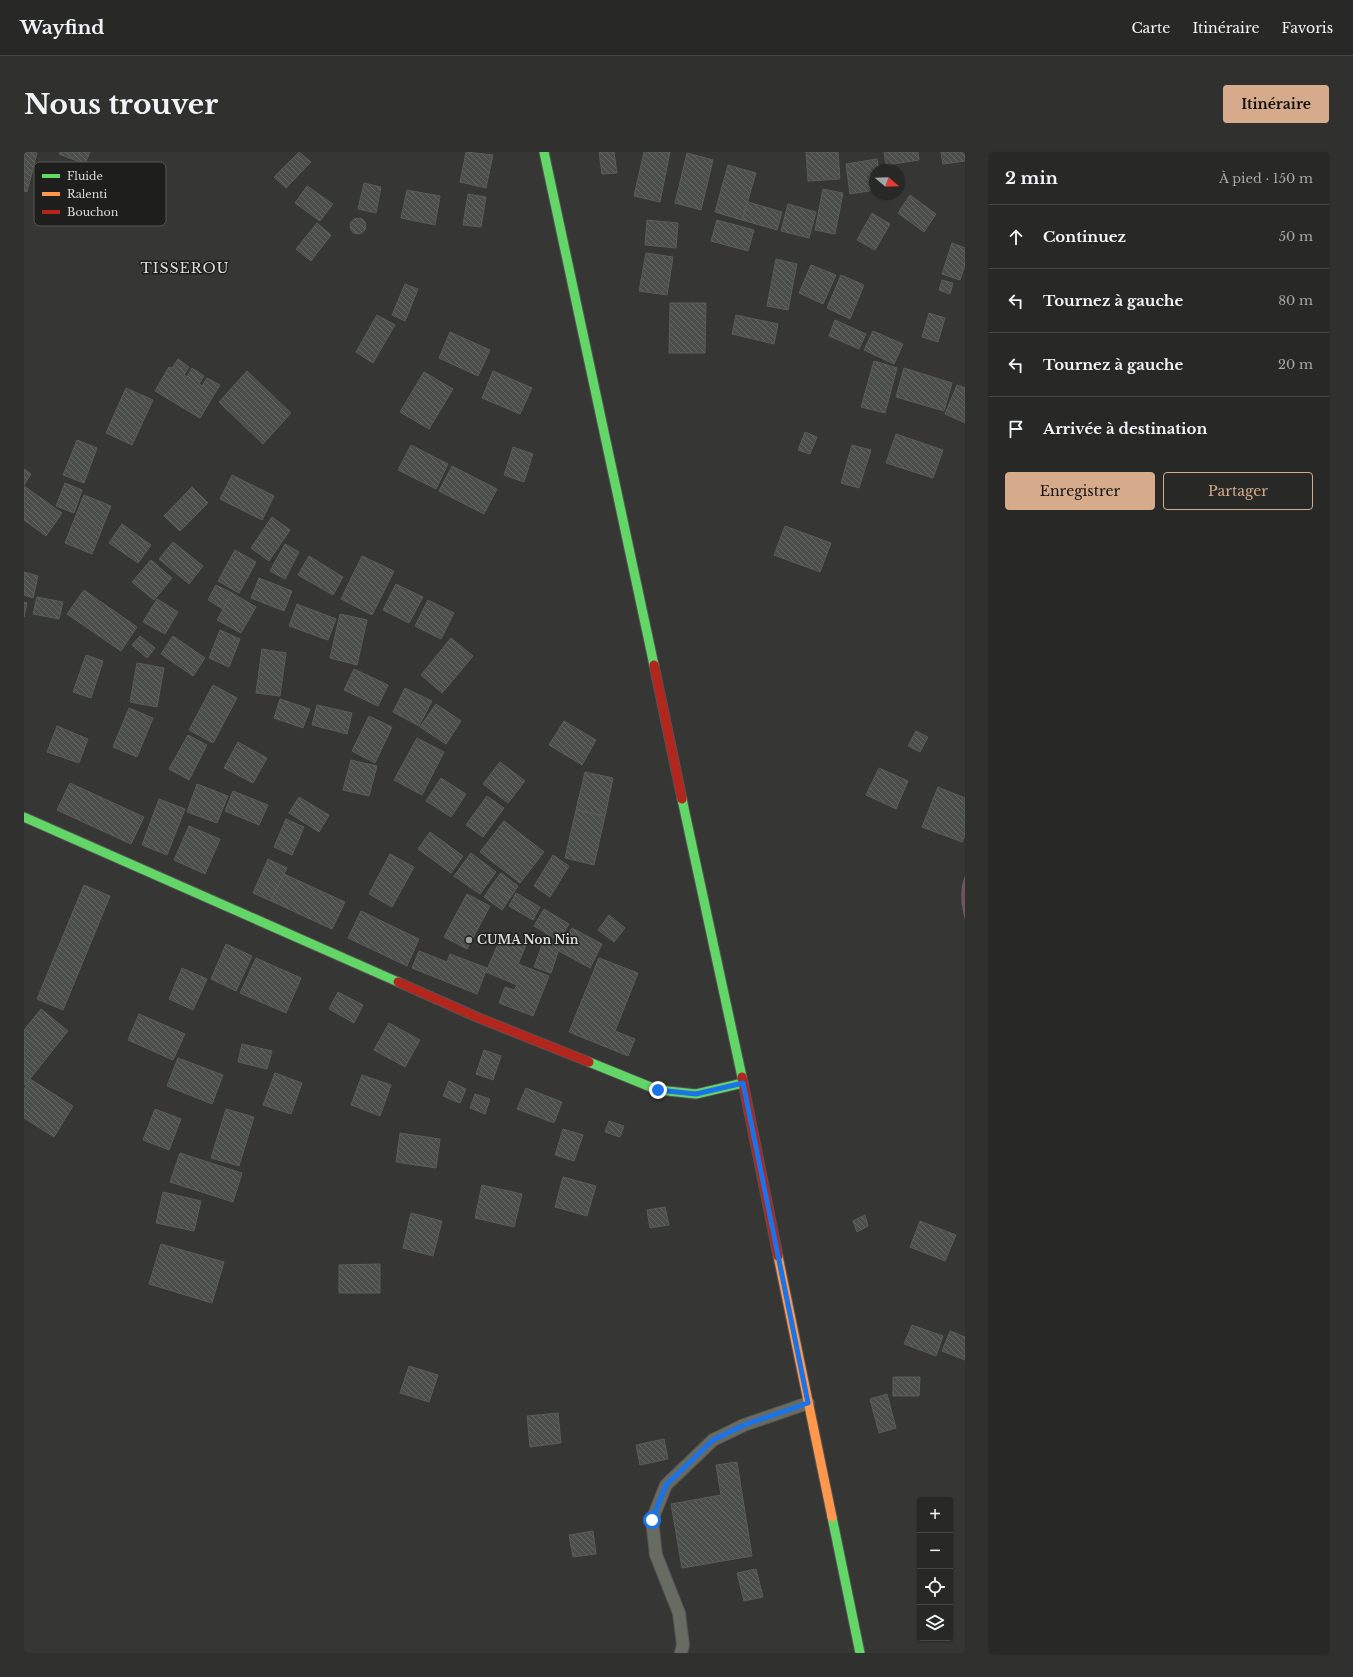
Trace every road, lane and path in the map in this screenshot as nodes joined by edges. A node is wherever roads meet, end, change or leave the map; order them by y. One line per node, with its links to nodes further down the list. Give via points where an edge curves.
1 (544, 152): 3 (main road)
2 (24, 817): 3 (main road, via 479,1018 658,1090 696,1094)
3 (743, 1083): 4 (main road)
4 (808, 1403): 5 (lane, via 744,1425 713,1440 666,1485 652,1520 656,1555 679,1613); 6 (main road)
5 (681, 1653)
6 (860, 1653)

